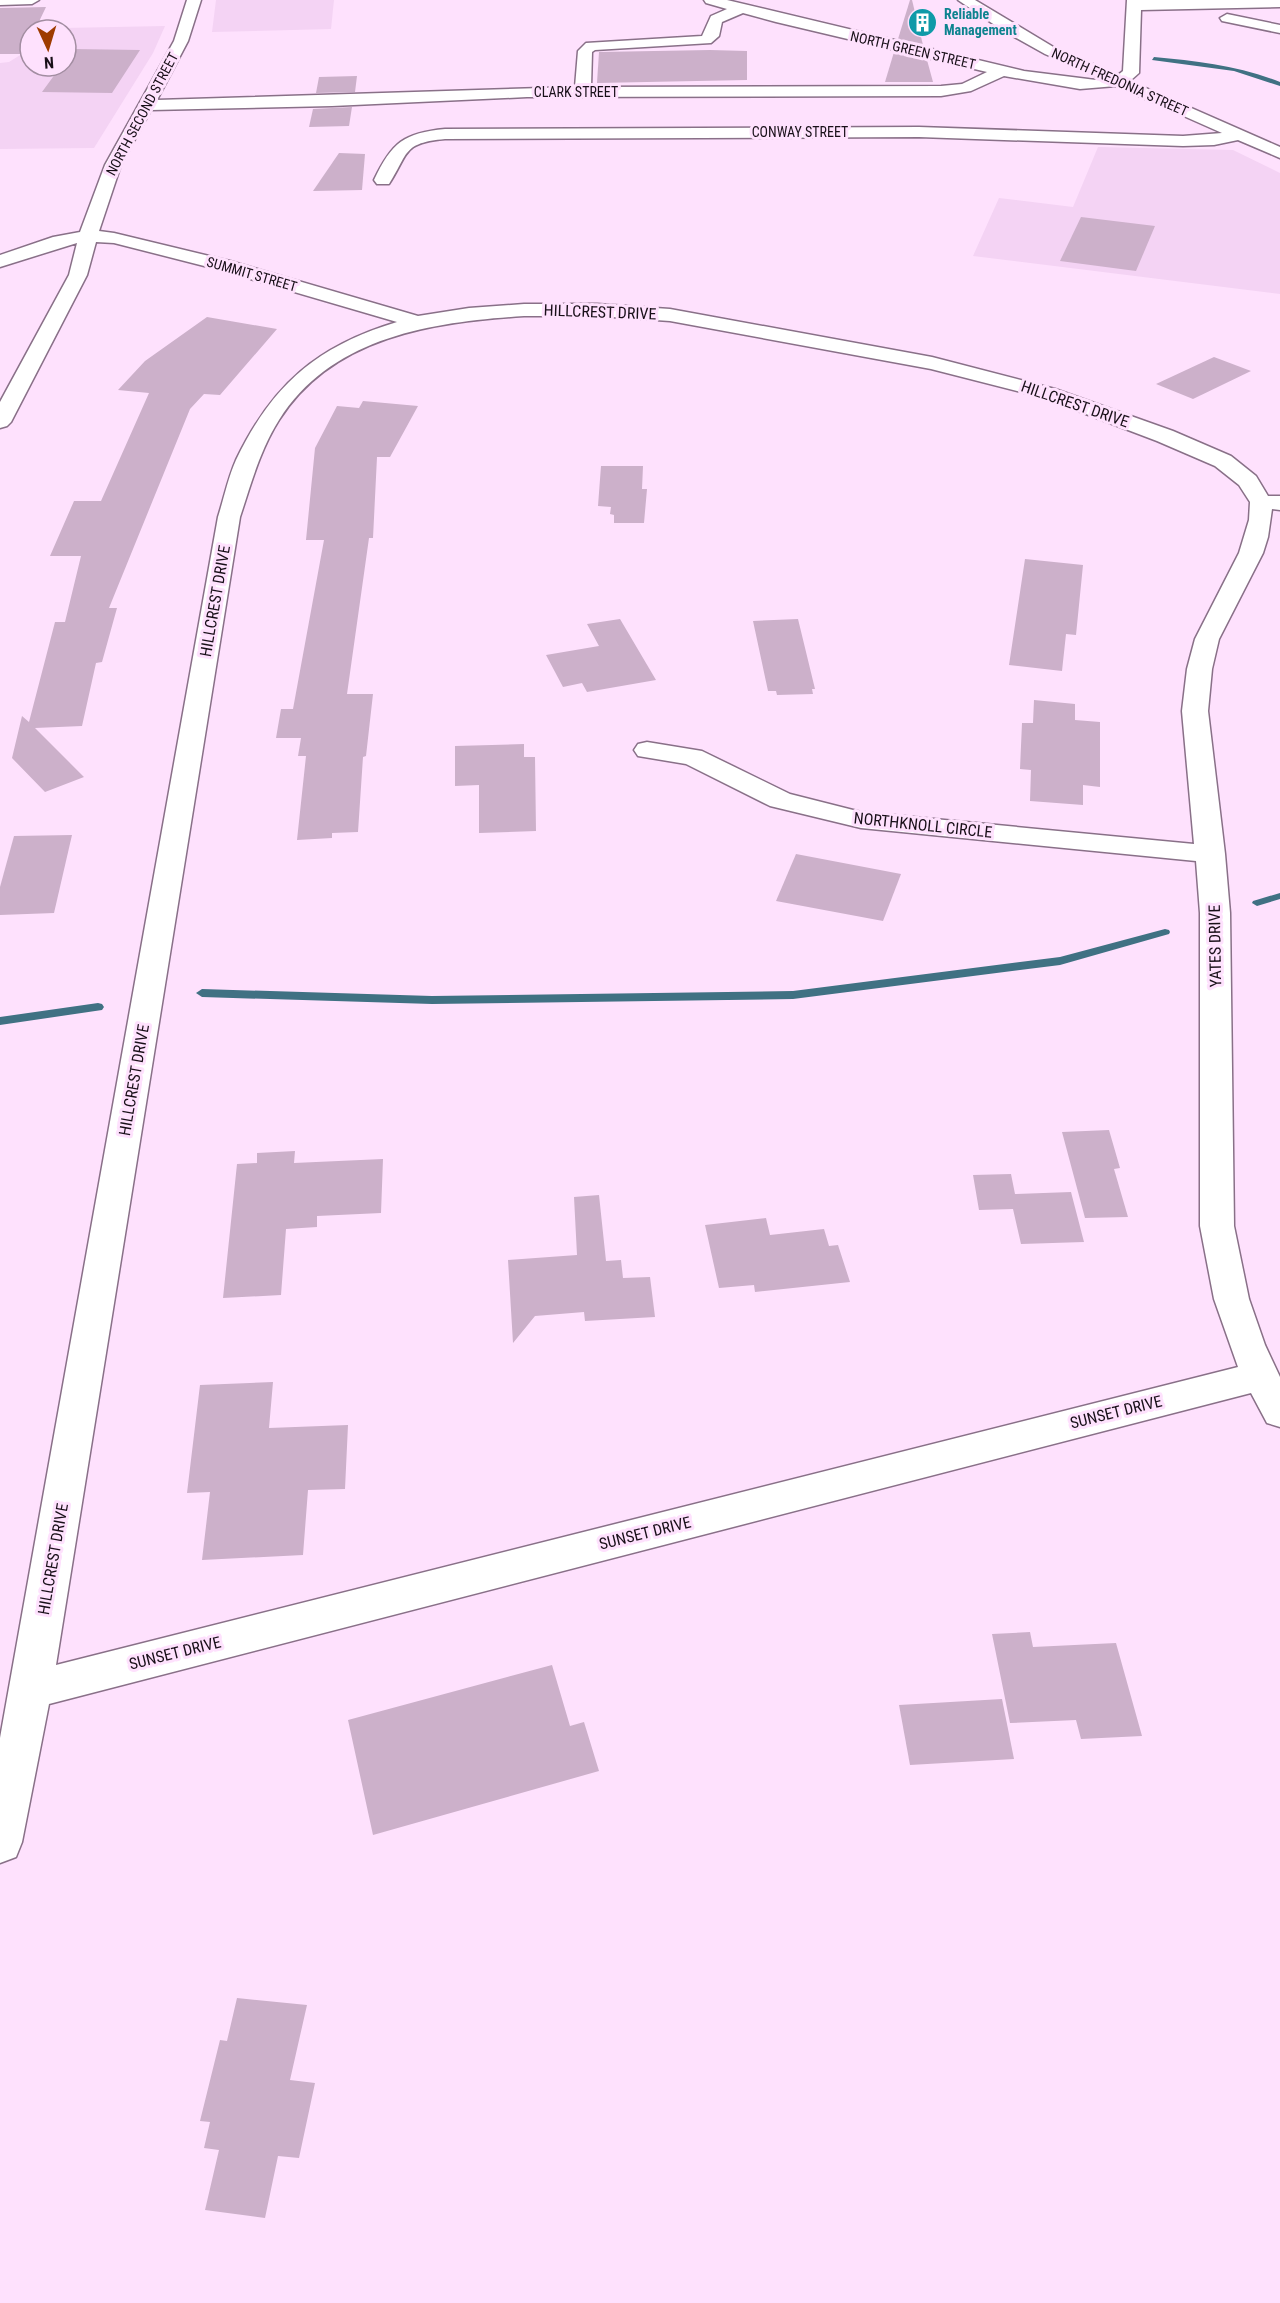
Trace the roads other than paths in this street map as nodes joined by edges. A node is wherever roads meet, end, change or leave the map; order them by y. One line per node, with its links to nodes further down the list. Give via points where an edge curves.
1 (32, 0): 5 (street)
2 (194, 0): 19 (street, NORTH SECOND STREET, via 181,41)
3 (711, 0): 9 (street, NORTH GREEN STREET)
4 (965, 0): 11 (street, NORTH FREDONIA STREET)
5 (0, 1)
6 (1134, 3): 8 (street); 16 (street, via 1132,69)
7 (1280, 3): 8 (street)
8 (1166, 5): 10 (street)
9 (742, 9): 14 (street, NORTH GREEN STREET); 17 (street, via 715,19 712,36 706,40 591,46 585,51)
10 (1280, 28)
11 (1027, 39): 12 (street); 16 (street, NORTH FREDONIA STREET)
12 (1009, 48)
13 (990, 53): 14 (street)
14 (936, 55): 15 (street, NORTH GREEN STREET)
15 (1002, 71): 16 (street, NORTH GREEN STREET, via 1059,81); 17 (street, CLARK STREET, via 965,88 941,91)
16 (1118, 83): 21 (street, NORTH FREDONIA STREET)
17 (583, 92): 18 (street, CLARK STREET)
18 (453, 96): 19 (street, CLARK STREET); 20 (street)
19 (145, 105): 24 (street, NORTH SECOND STREET, via 113,165)
20 (445, 134): 21 (street, CONWAY STREET, via 919,132 1183,141); 23 (street, CONWAY STREET, via 415,139 401,147)
21 (1239, 135): 22 (street, NORTH FREDONIA STREET)
22 (1280, 153)
23 (383, 180)
24 (88, 236): 25 (street, SUMMIT STREET, via 43,245); 26 (street, SUMMIT STREET, via 114,238 223,265); 27 (street, NORTH SECOND STREET, via 78,275)
25 (0, 261)
26 (414, 321): 28 (street, HILLCREST DRIVE, via 495,311 637,311 715,321 932,363 1048,393 1165,436 1223,461); 33 (street, HILLCREST DRIVE, via 357,341 317,366 279,404 255,441 236,486)
27 (0, 422)
28 (1270, 502): 30 (street, YATES DRIVE, via 1253,552 1209,632 1197,678 1195,711)
29 (647, 750): 30 (street, NORTHKNOLL CIRCLE, via 693,757 780,800 861,820)
30 (1211, 854): 31 (street, YATES DRIVE, via 1215,913 1217,1226 1222,1268 1233,1308)
31 (1259, 1376): 32 (street, YATES DRIVE); 33 (street, SUNSET DRIVE)
32 (1280, 1412)
33 (31, 1690): 34 (street, HILLCREST DRIVE)
34 (0, 1842)

